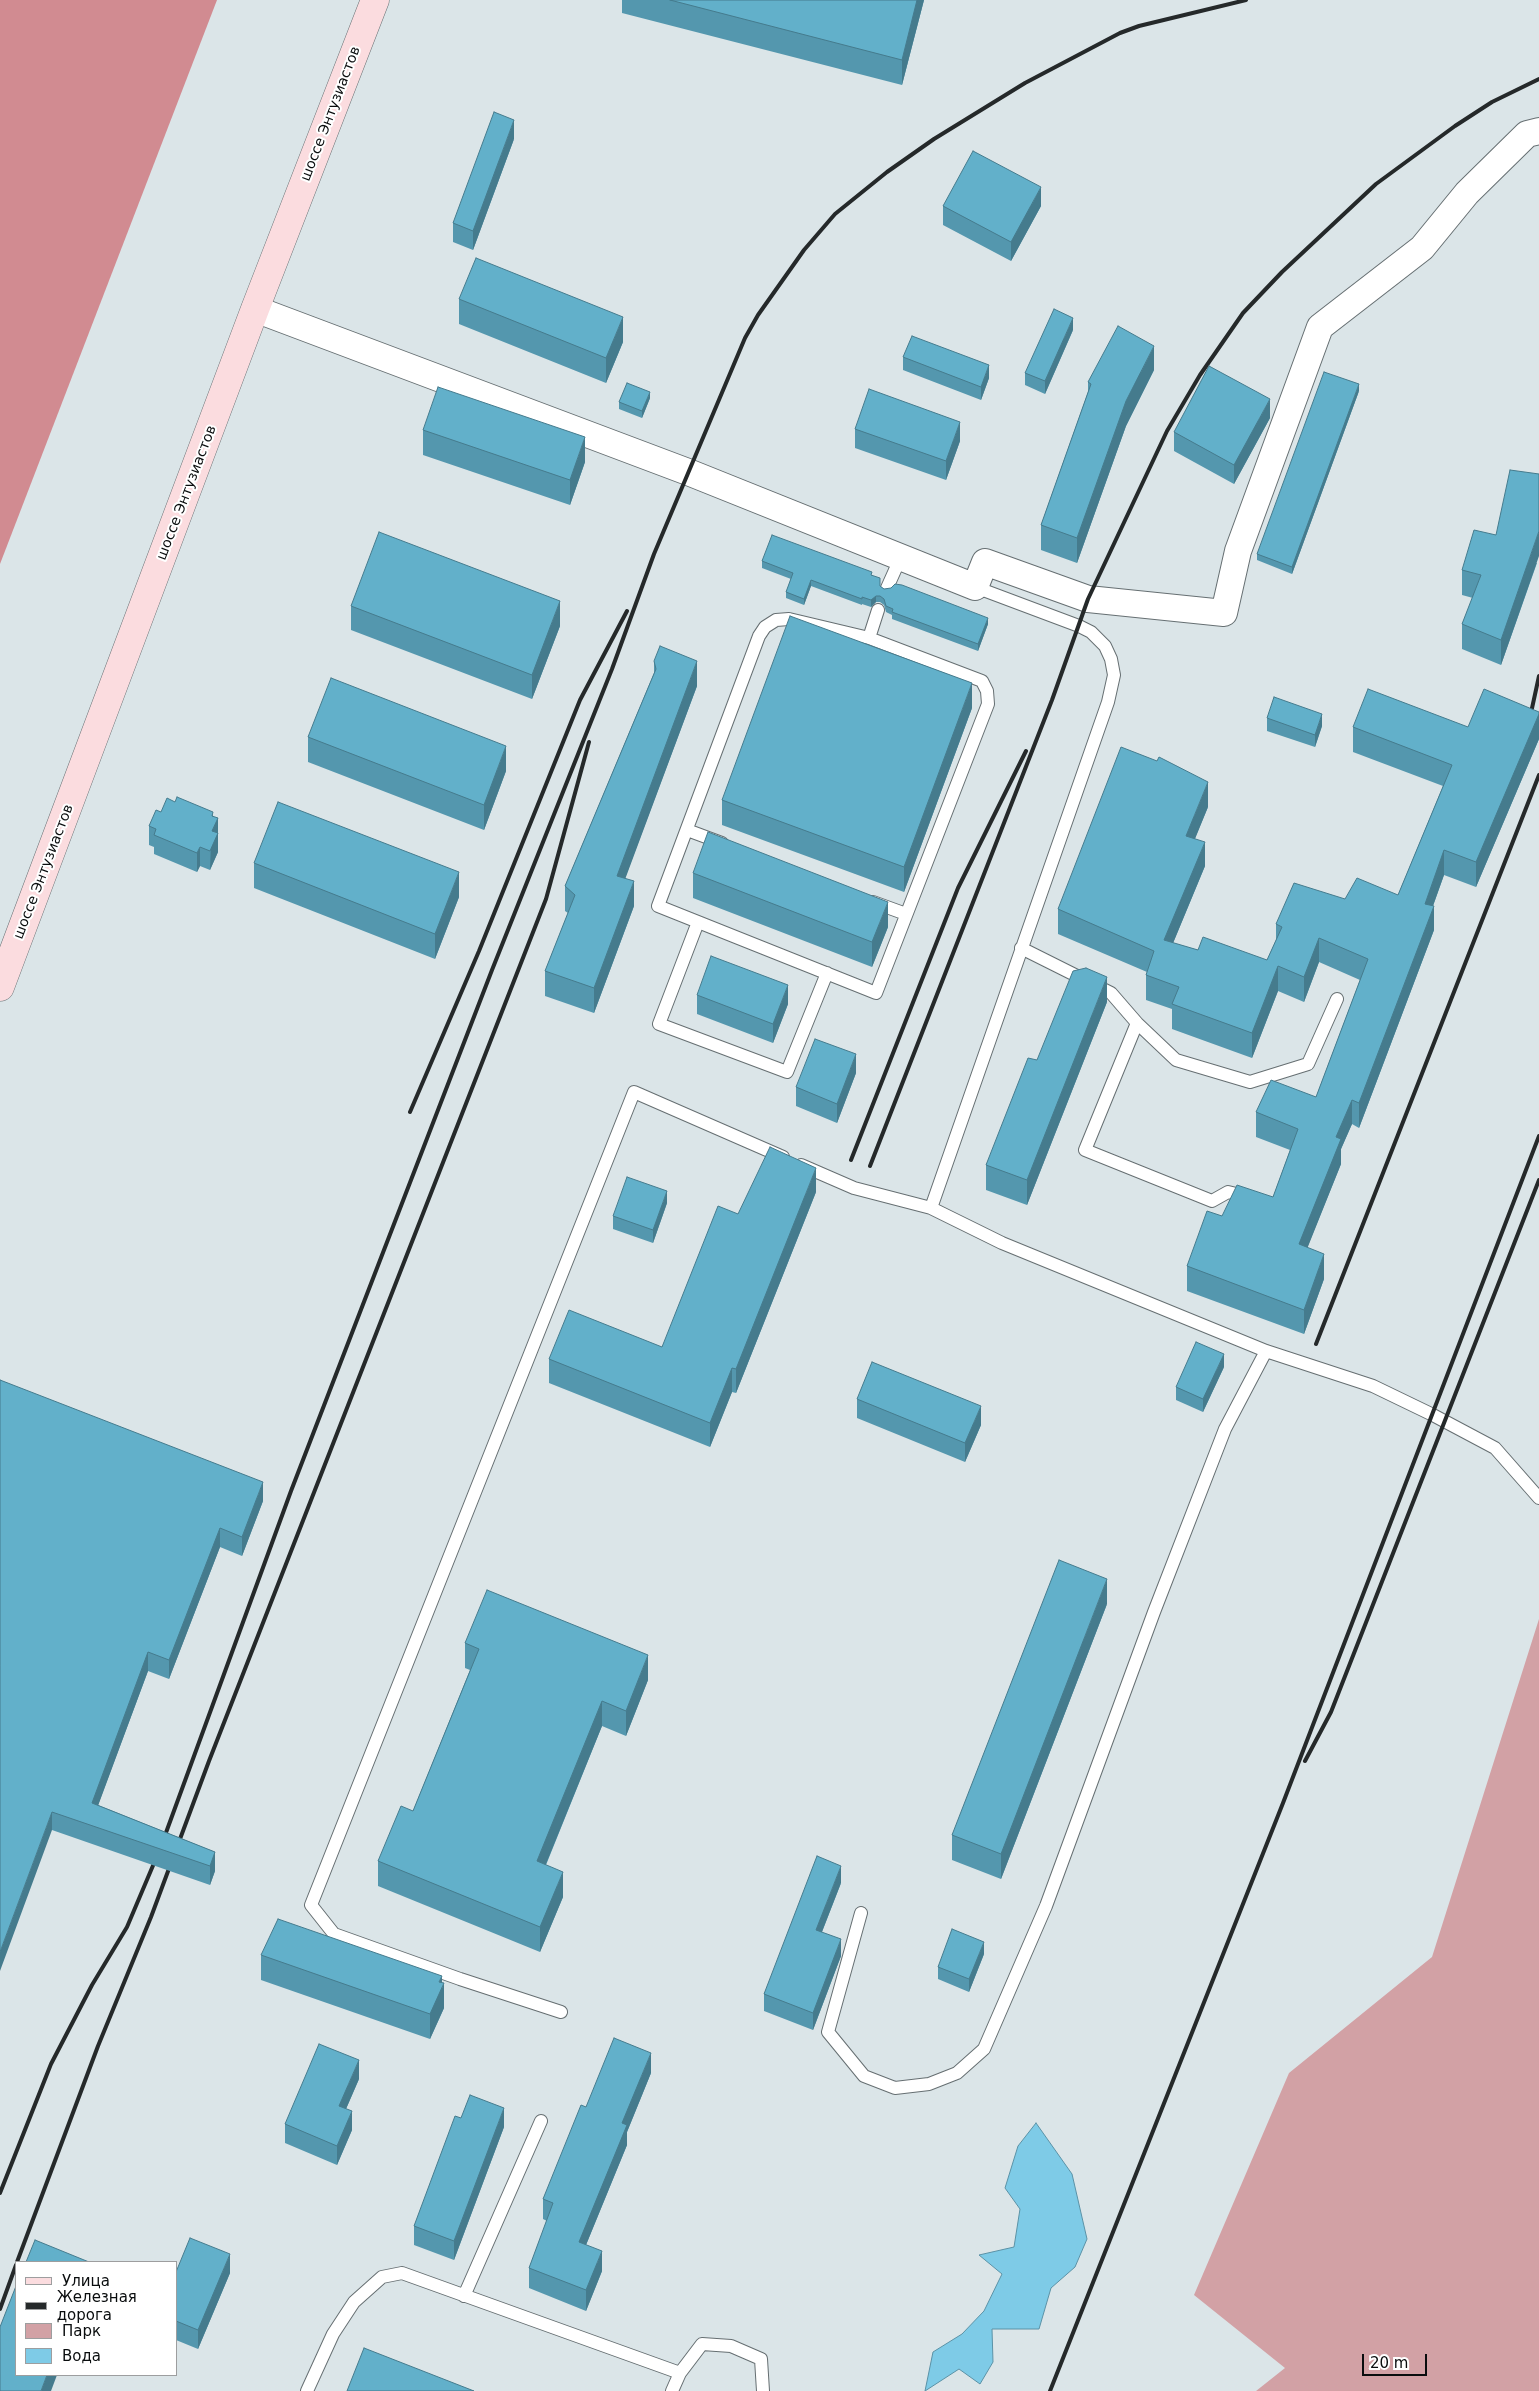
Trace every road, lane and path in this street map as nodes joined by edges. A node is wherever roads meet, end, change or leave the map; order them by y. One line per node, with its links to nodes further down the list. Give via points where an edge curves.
1 (375, 0): 3 (main road, шоссе Энтузиастов)
2 (1539, 131): 5 (street, via 1527,134 1467,193 1422,248 1320,327 1238,551 1224,613 1088,599 984,562)
3 (255, 309): 4 (street, via 688,472); 16 (main road, шоссе Энтузиастов)
4 (900, 558): 5 (street); 6 (lane)
5 (975, 587): 14 (lane, via 1091,632 1105,646 1114,675 1108,702)
6 (887, 588)
7 (878, 610): 8 (lane)
8 (869, 638): 9 (lane, via 789,619 776,620 765,627); 12 (lane, via 982,681 987,691 988,704)
9 (687, 830): 10 (lane); 13 (lane, via 658,906)
10 (733, 847)
11 (860, 897): 12 (lane)
12 (906, 914): 15 (lane, via 876,993)
13 (698, 922): 15 (lane); 15 (lane, via 659,1024 787,1072)
14 (1021, 948): 18 (lane, via 1110,993); 20 (lane)
15 (827, 972)
16 (0, 987)
17 (1337, 999): 18 (lane, via 1308,1064 1250,1082 1176,1060)
18 (1137, 1023): 19 (lane, via 1085,1150 1212,1201 1228,1192)
19 (1261, 1200)
20 (932, 1208): 21 (lane, via 1002,1243); 24 (lane, via 854,1188 634,1092 311,1905 334,1934)
21 (1266, 1351): 22 (lane, via 1373,1386 1470,1434 1495,1448); 23 (lane, via 1222,1438 1046,1906 984,2049 957,2073 929,2084 895,2088 864,2076 828,2032)
22 (1539, 1498)
23 (861, 1913)
24 (561, 2012)
25 (541, 2122): 26 (lane)
26 (464, 2296): 27 (lane); 28 (lane, via 402,2273 382,2277 354,2302 333,2334)
27 (680, 2373): 29 (lane); 30 (lane, via 702,2344 731,2346 761,2359)
28 (307, 2391)
29 (672, 2391)
30 (763, 2391)

